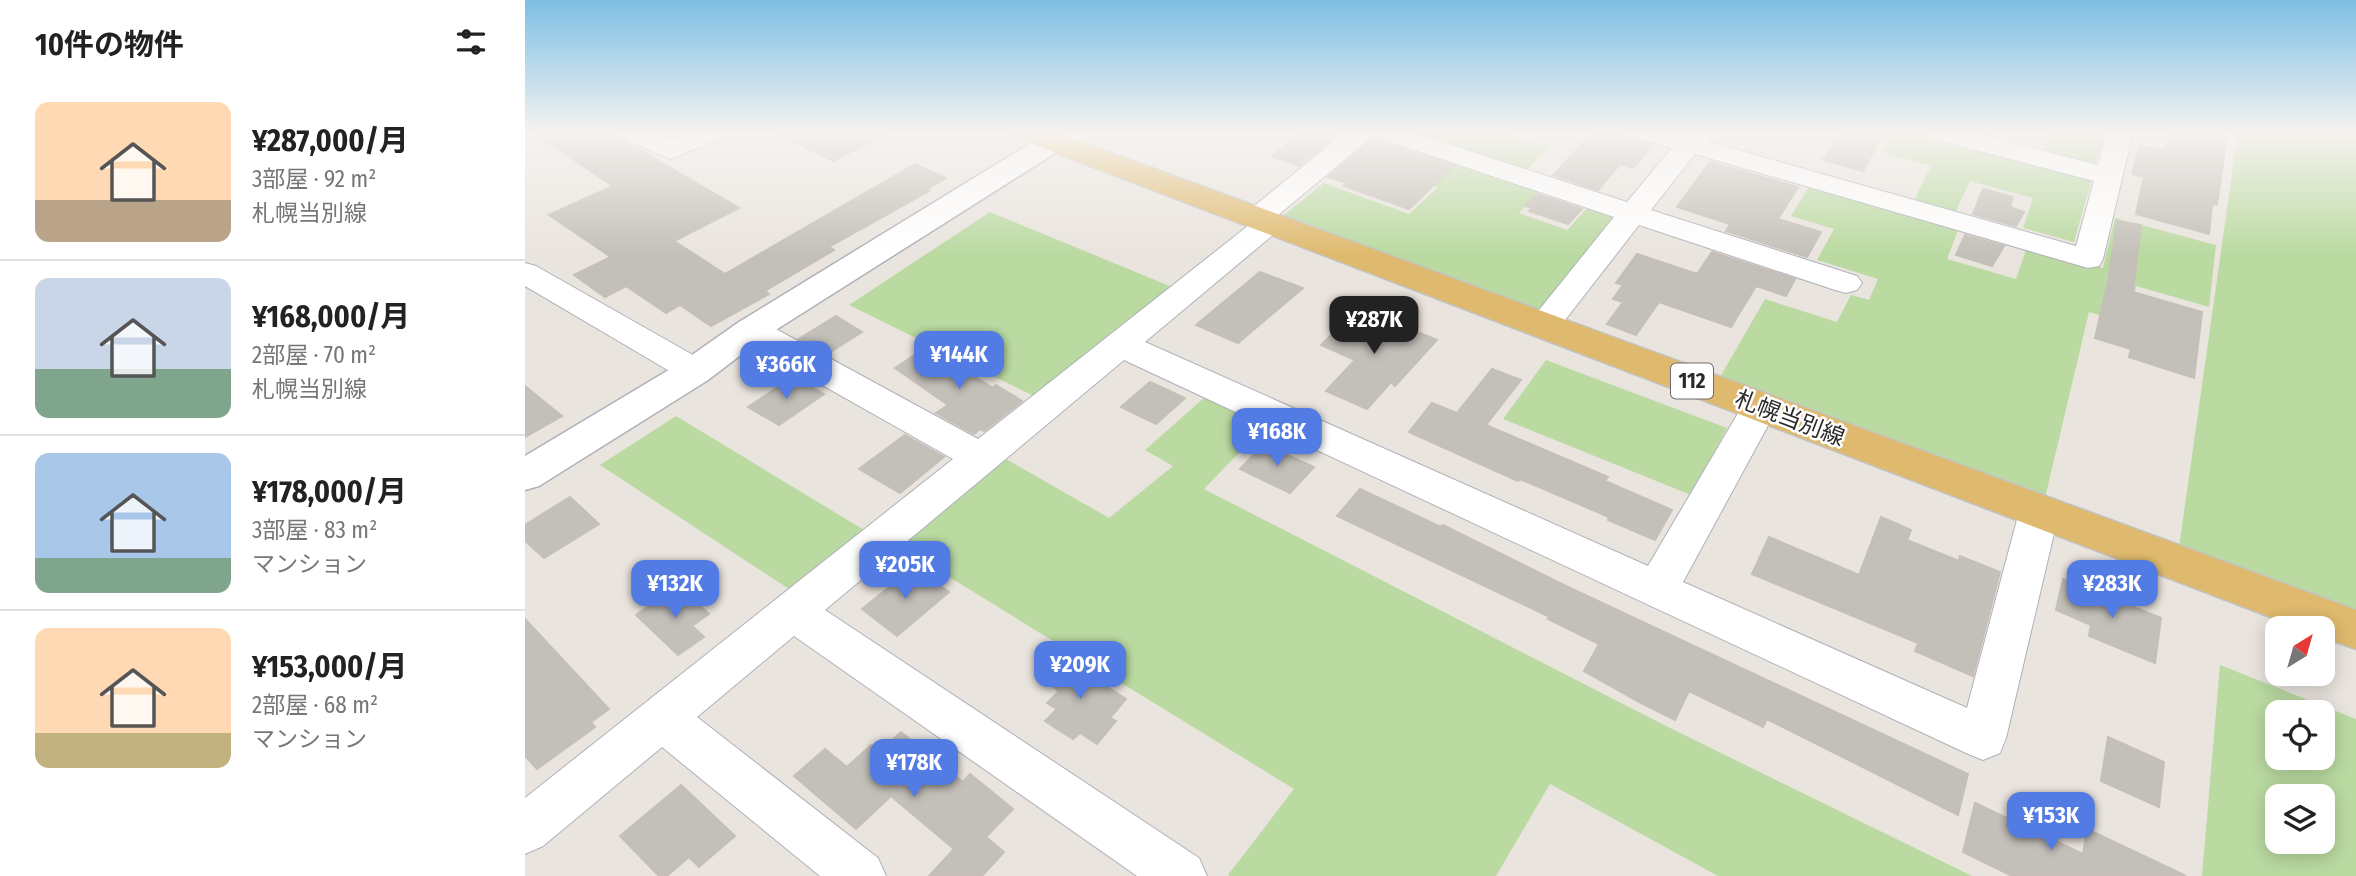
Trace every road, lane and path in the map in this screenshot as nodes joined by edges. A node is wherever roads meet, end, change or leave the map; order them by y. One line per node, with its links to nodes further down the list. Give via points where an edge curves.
1 (993, 173): 15 (street)
2 (1143, 173): 11 (main road, 札幌当別線 / 112)
3 (1317, 173): 11 (street)
4 (1509, 173): 10 (street)
5 (1666, 173): 10 (street)
6 (1808, 173): 9 (street, via 2088,259)
7 (2097, 173): 9 (street)
8 (2110, 173): 9 (street)
9 (2109, 176)
10 (1633, 213): 13 (street); 14 (street)
11 (1264, 221): 14 (main road, 札幌当別線 / 112); 16 (street)
12 (525, 274): 17 (street)
13 (1846, 283)
14 (1543, 326): 18 (main road, 札幌当別線 / 112)
15 (751, 330): 17 (street); 19 (street)
16 (1121, 345): 19 (street); 22 (street)
17 (695, 371): 20 (street)
18 (1760, 407): 21 (main road, 札幌当別線 / 112); 22 (street)
19 (982, 458): 23 (street)
20 (525, 475)
21 (2039, 512): 22 (street, via 1983,738); 24 (main road, 札幌当別線 / 112)
22 (1657, 589)
23 (793, 612): 25 (street); 28 (street)
24 (2356, 630)
25 (662, 718): 26 (street); 27 (street)
26 (525, 829)
27 (860, 876)
28 (1181, 876)

